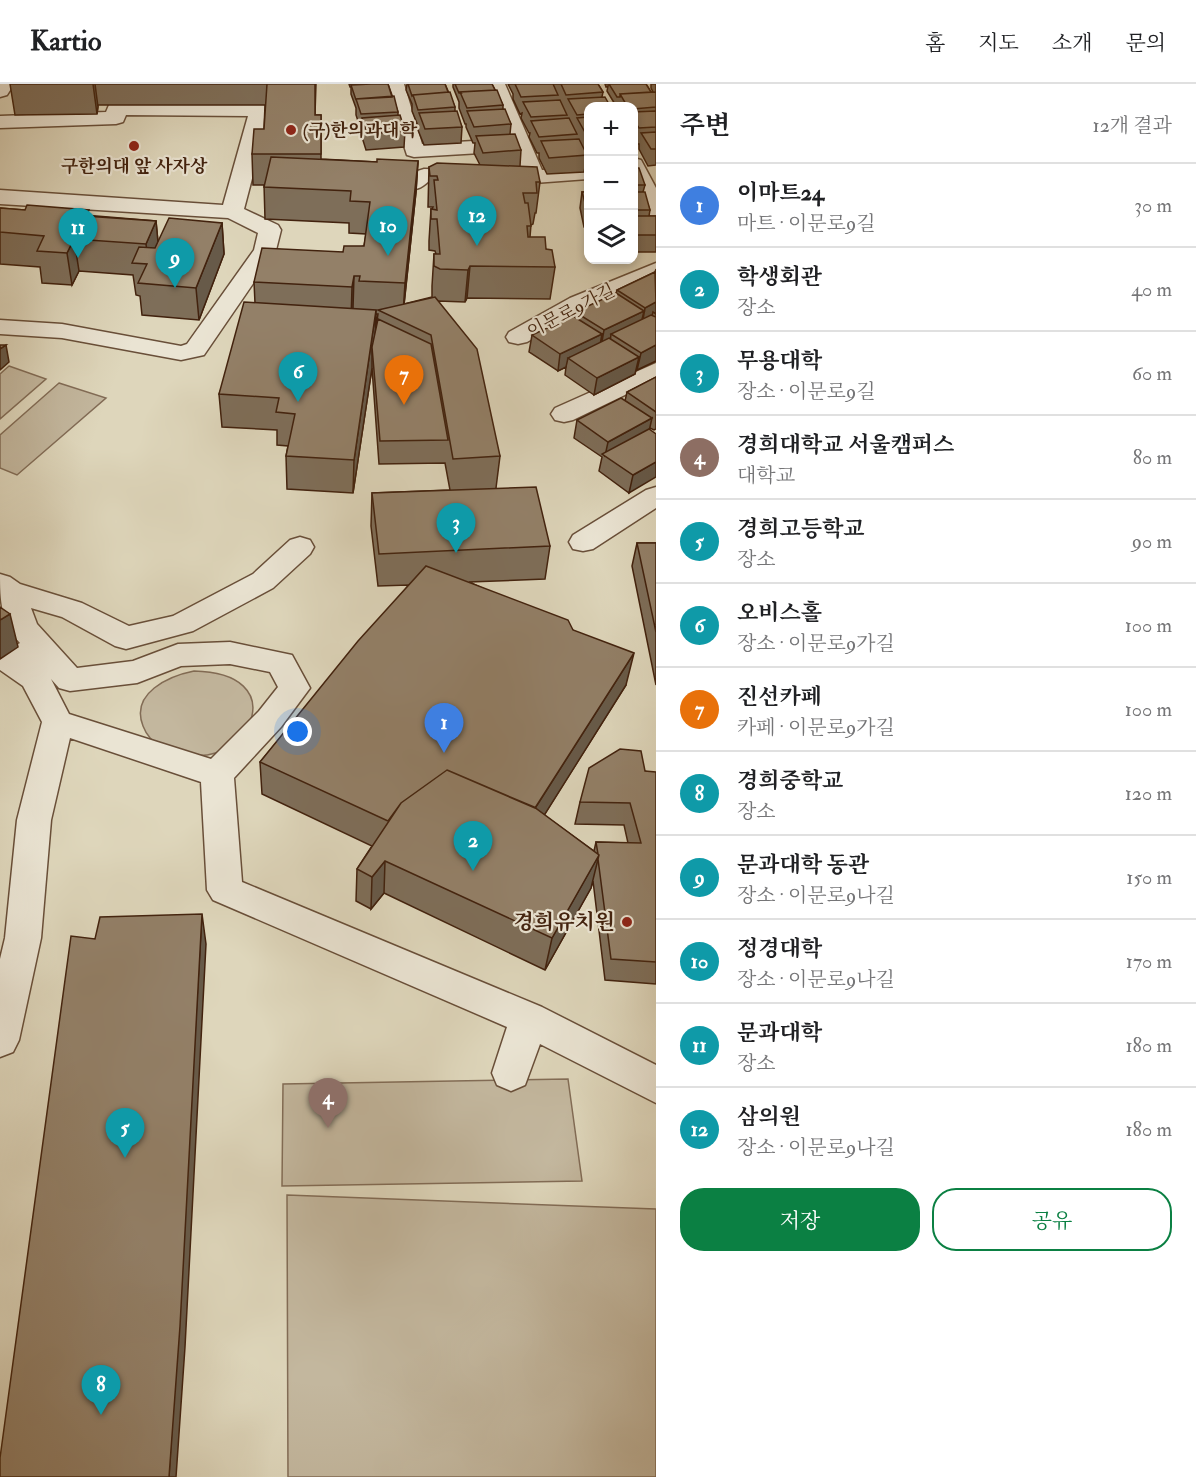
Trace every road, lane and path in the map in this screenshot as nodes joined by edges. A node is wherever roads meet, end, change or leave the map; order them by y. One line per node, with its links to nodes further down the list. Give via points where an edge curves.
1 (4, 84): 4 (street)
2 (394, 84): 7 (street)
3 (495, 84): 6 (street)
4 (0, 91)
5 (0, 122): 15 (street, via 116,118 116,109 260,110)
6 (519, 144): 7 (street); 12 (street)
7 (414, 151): 10 (street, via 418,180)
8 (640, 168): 14 (street)
9 (584, 173): 12 (street)
10 (490, 177)
11 (512, 177): 12 (street)
12 (534, 177)
13 (0, 197): 15 (street)
14 (656, 210)
15 (232, 212): 17 (street, via 270,230 265,250 195,350 181,353 62,331)
16 (656, 270): 18 (street, 이문로9가길, via 578,303)
17 (0, 327)
18 (518, 337)
19 (656, 371): 20 (street)
20 (564, 414)
21 (656, 496): 22 (street)
22 (582, 542)
23 (300, 547): 24 (street, via 263,581 182,624 126,638 72,610)
24 (5, 587): 25 (street, via 24,629)
25 (40, 646): 26 (street, via 11,662 35,678); 27 (street, via 70,680 137,672 178,655 230,653 281,663 294,688)
26 (58, 722): 27 (street); 29 (street, via 34,819 23,938)
27 (217, 774): 28 (street, via 225,890)
28 (529, 1018): 30 (street); 31 (street)
29 (0, 1040)
30 (511, 1073)
31 (656, 1085)

